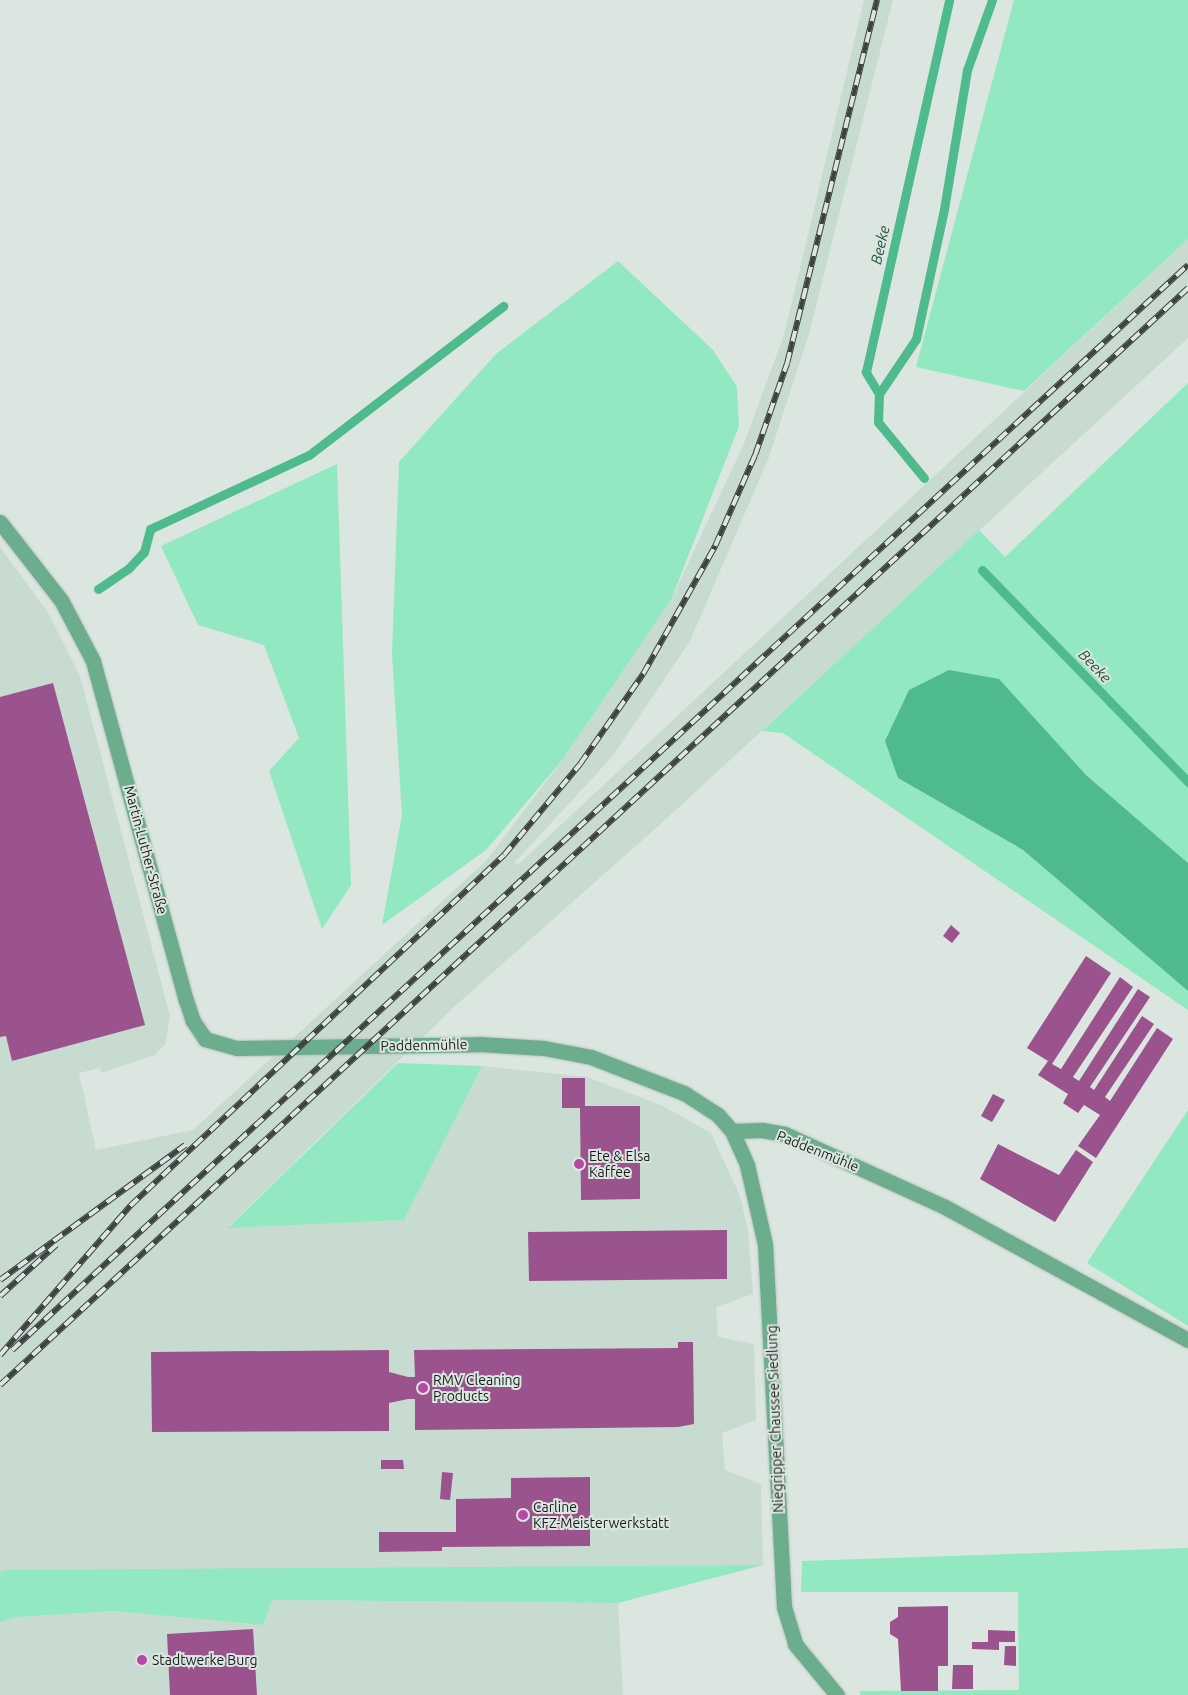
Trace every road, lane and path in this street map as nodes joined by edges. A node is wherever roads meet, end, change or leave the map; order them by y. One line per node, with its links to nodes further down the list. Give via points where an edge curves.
1 (0, 522): 2 (street, Martin-Luther-Straße, via 61,600 93,661 186,1000 193,1021 205,1039 237,1048)
2 (368, 1046): 3 (street, Paddenmühle, via 455,1043 568,1051 664,1084 702,1104)
3 (732, 1131): 4 (street, Paddenmühle, via 762,1130 785,1134 945,1207); 5 (street, Niegripper Chaussee Siedlung, via 747,1165 765,1244 784,1607 796,1644)
4 (1188, 1340)
5 (837, 1695)

